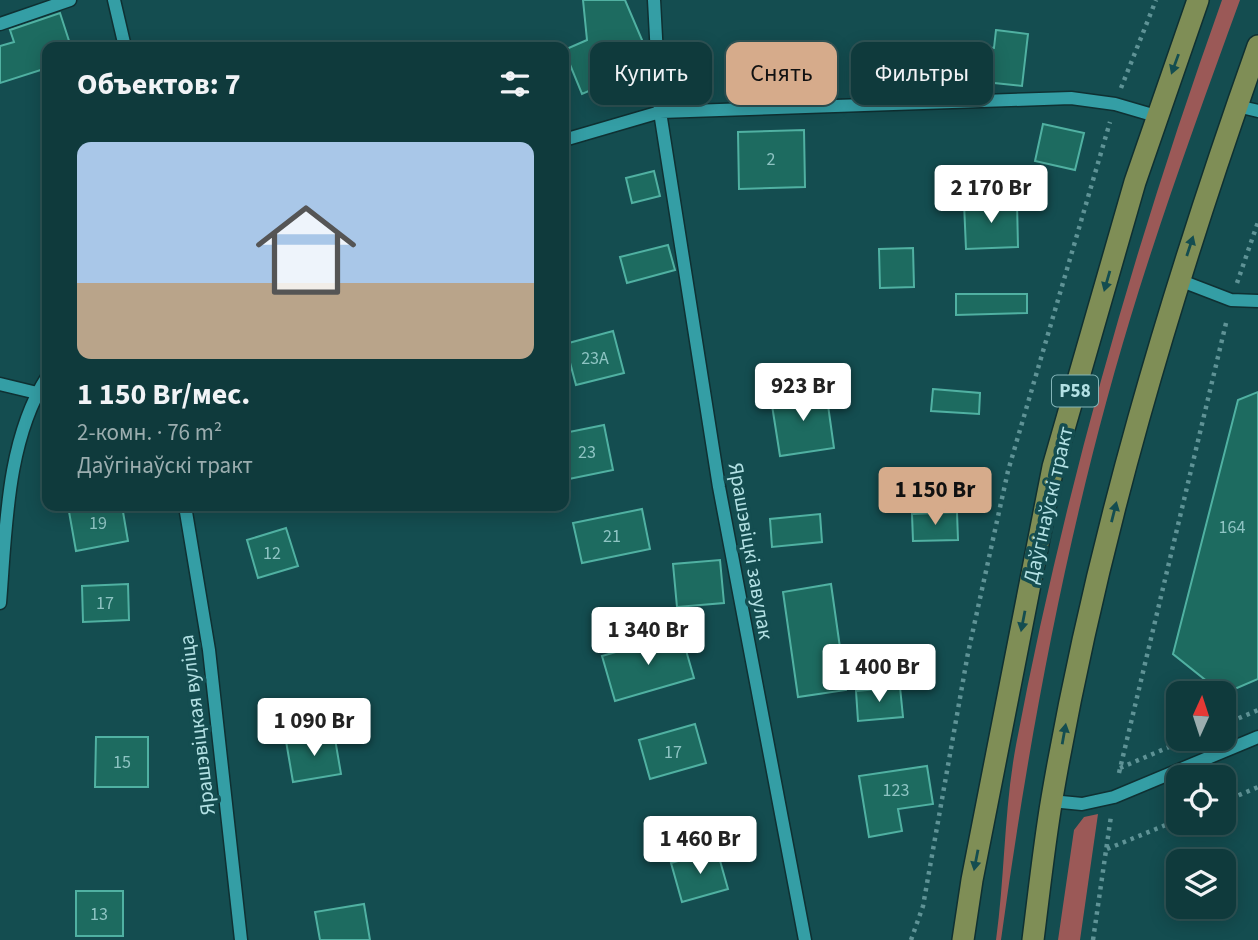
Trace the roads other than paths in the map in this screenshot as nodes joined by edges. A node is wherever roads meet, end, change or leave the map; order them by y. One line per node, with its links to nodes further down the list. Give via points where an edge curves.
1 (70, 0): 5 (street)
2 (114, 0): 6 (street)
3 (654, 0): 10 (street, Ярашэвіцкі завулак)
4 (1199, 0): 11 (main road, Даўгінаўскі тракт / Р58, one-way to 11)
5 (0, 24)
6 (124, 42)
7 (1258, 46): 8 (main road)
8 (1237, 106): 9 (street); 13 (main road, one-way to 8)
9 (1258, 111)
10 (660, 112): 11 (street, via 1071,98); 12 (street); 23 (street, Ярашэвіцкі завулак, via 719,487)
11 (1156, 116): 24 (main road, Даўгінаўскі тракт / Р58, one-way to 24, via 1054,467)
12 (569, 139)
13 (1179, 280): 14 (street, via 1231,300); 21 (main road, one-way to 13, via 1113,516)
14 (1258, 301)
15 (0, 384): 17 (street)
16 (42, 385): 17 (street)
17 (37, 393): 19 (street, via 17,456)
18 (186, 511): 22 (street, Ярашэвіцкая вуліца, via 209,650)
19 (0, 603)
20 (1258, 737): 21 (street, via 1114,797 1082,804)
21 (1052, 801): 25 (main road)
22 (241, 940)
23 (804, 940)
24 (963, 940)
25 (1033, 940)

